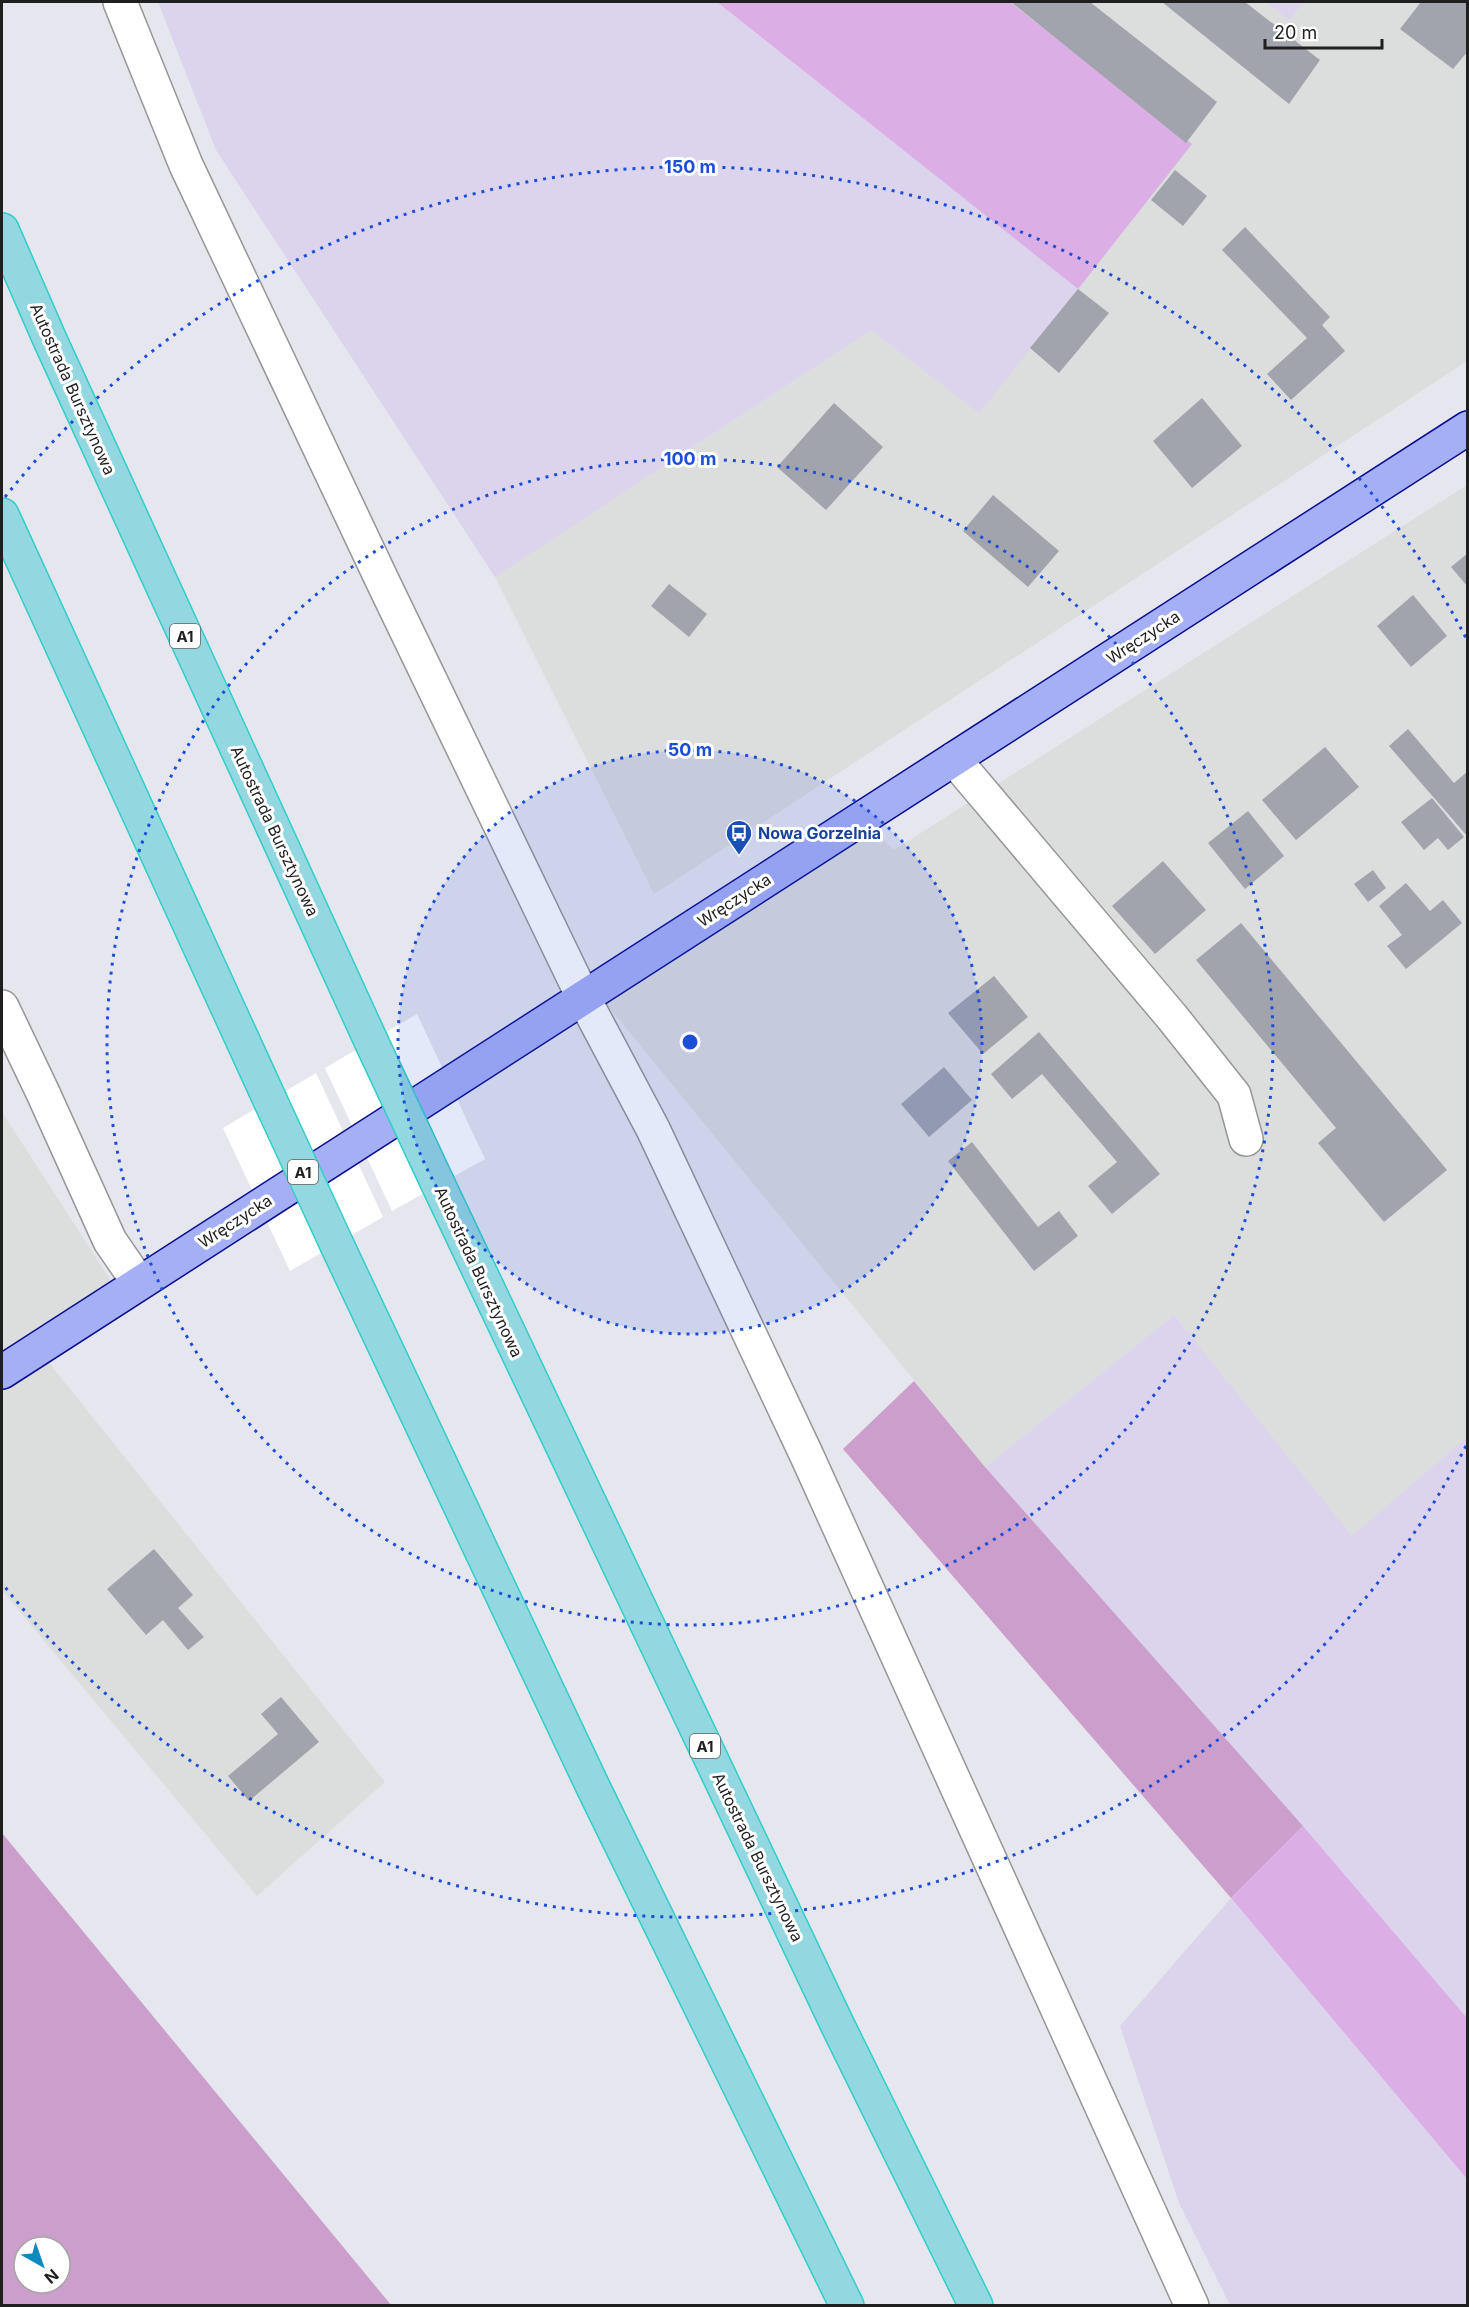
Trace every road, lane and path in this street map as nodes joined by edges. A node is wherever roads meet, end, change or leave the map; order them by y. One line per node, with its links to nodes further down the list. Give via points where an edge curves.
1 (120, 2): 6 (lane, via 191,175)
2 (2, 230): 12 (highway, Autostrada Bursztynowa / A1, bridge, via 438,1184)
3 (1467, 428): 5 (main road, Wręczycka)
4 (2, 515): 11 (highway, A1, bridge, via 337,1245 593,1787)
5 (954, 759): 6 (main road, Wręczycka); 8 (lane, via 1234,1095)
6 (583, 997): 9 (main road, Wręczycka); 13 (lane, via 653,1129 807,1456)
7 (2, 1007): 9 (lane, via 110,1241)
8 (1246, 1139)
9 (140, 1283): 10 (main road, Wręczycka)
10 (2, 1372)
11 (847, 2306)
12 (976, 2306)
13 (1192, 2306)

